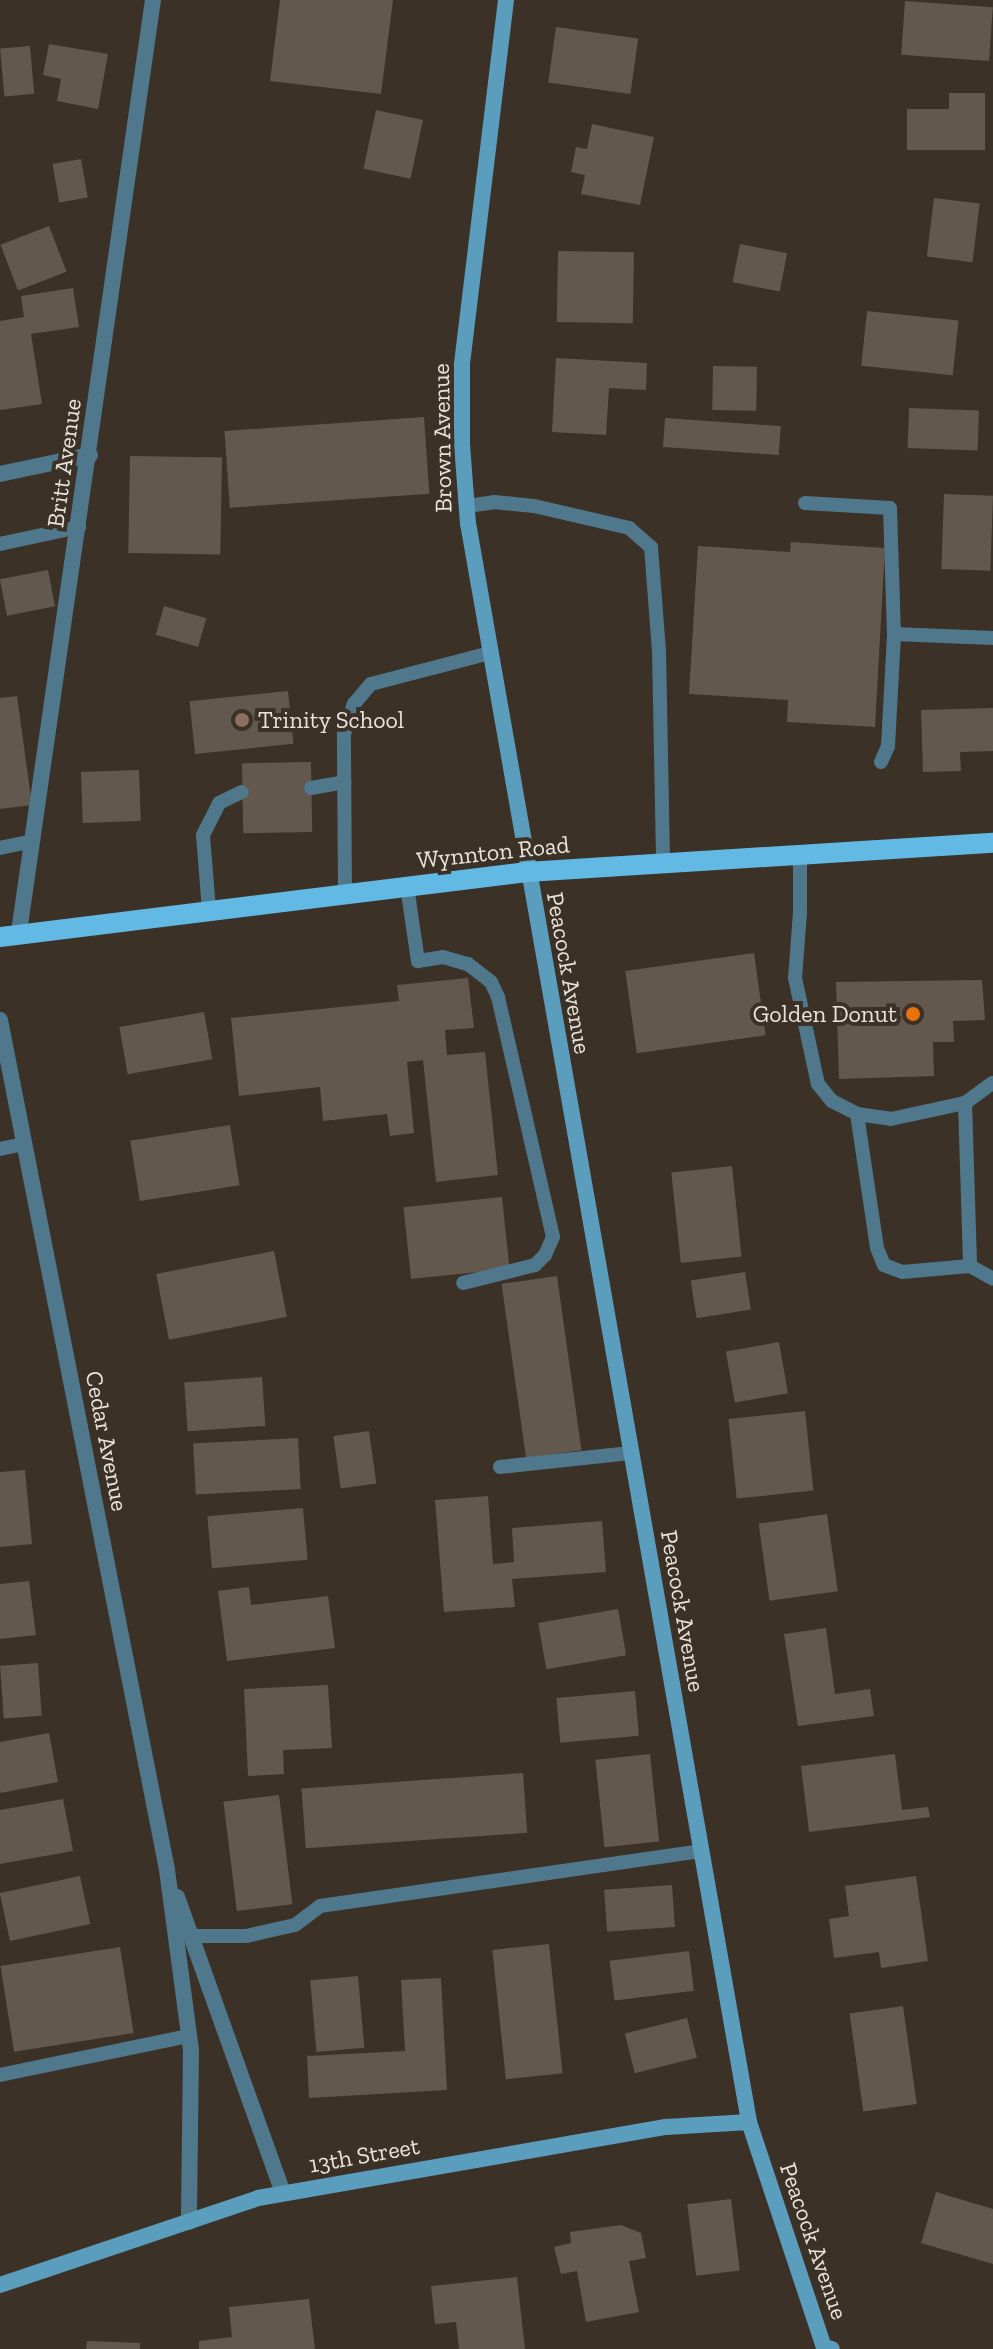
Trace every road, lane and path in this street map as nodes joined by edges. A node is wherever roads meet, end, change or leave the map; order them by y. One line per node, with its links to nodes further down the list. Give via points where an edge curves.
1 (153, 0): 3 (street, Britt Avenue)
2 (506, 0): 6 (street, Brown Avenue, via 462,365)
3 (90, 455): 4 (street); 7 (street, Britt Avenue)
4 (0, 474)
5 (805, 503): 9 (lane, via 890,508)
6 (467, 506): 11 (street, Brown Avenue); 20 (lane, via 494,502 548,509 629,528 651,547 659,650)
7 (79, 527): 8 (lane); 16 (street, Britt Avenue)
8 (0, 544)
9 (894, 634): 10 (lane); 12 (lane, via 888,746)
10 (993, 638)
11 (490, 653): 13 (lane, via 371,684 354,704 344,734); 21 (street, Brown Avenue)
12 (881, 762)
13 (344, 782): 14 (lane); 23 (lane)
14 (311, 788)
15 (242, 792): 24 (lane, via 219,803 203,835)
16 (32, 841): 18 (lane); 25 (street, Britt Avenue)
17 (993, 843): 19 (main road, Wynnton Road)
18 (0, 848)
19 (800, 855): 20 (main road, Wynnton Road); 29 (lane, via 795,978 818,1084 832,1101)
20 (663, 864): 21 (main road, Wynnton Road)
21 (527, 872): 22 (main road, Wynnton Road); 35 (street, Peacock Avenue)
22 (407, 886): 23 (main road, Wynnton Road); 34 (lane, via 418,961 443,957 468,964 491,982 498,997 553,1237 535,1265)
23 (345, 894): 24 (main road, Wynnton Road)
24 (209, 910): 25 (main road, Wynnton Road)
25 (9, 934)
26 (0, 1020): 30 (street, Cedar Avenue)
27 (993, 1083): 28 (lane)
28 (965, 1103): 29 (lane, via 891,1119); 32 (lane)
29 (857, 1114): 32 (lane, via 884,1265 902,1272)
30 (24, 1144): 31 (lane); 38 (street, Cedar Avenue)
31 (0, 1149)
32 (970, 1266): 33 (lane)
33 (993, 1279)
34 (463, 1283)
35 (630, 1453): 36 (lane); 37 (street, Peacock Avenue)
36 (500, 1467)
37 (702, 1851): 39 (lane, via 320,1906 295,1925 246,1936); 42 (street, Peacock Avenue)
38 (167, 1870): 39 (street); 40 (street)
39 (191, 1936): 43 (street)
40 (189, 2036): 41 (lane); 44 (street)
41 (0, 2075)
42 (749, 2122): 43 (street, 13th Street, via 666,2127); 46 (street, Peacock Avenue)
43 (283, 2193): 44 (street, 13th Street)
44 (189, 2222): 45 (street, 13th Street)
45 (0, 2285)
46 (826, 2348)

